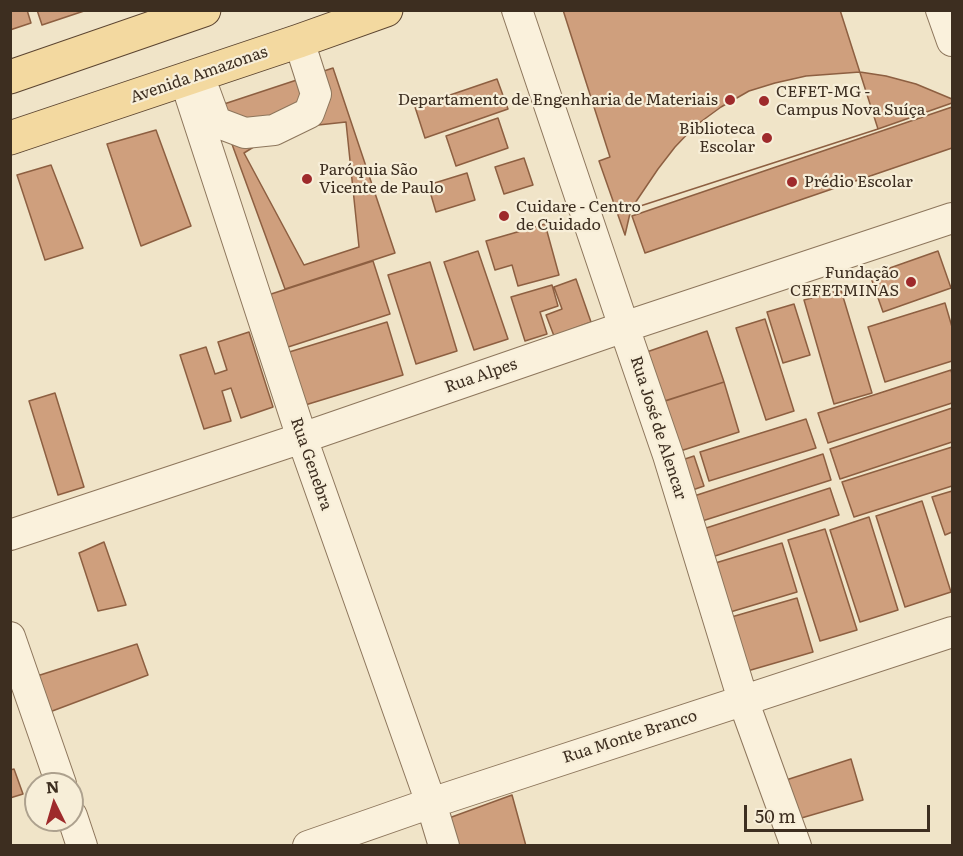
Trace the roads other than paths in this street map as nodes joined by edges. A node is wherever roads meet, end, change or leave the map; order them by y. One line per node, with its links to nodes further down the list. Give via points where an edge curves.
1 (386, 10): 6 (main road, Avenida Amazonas)
2 (518, 10): 12 (street, Rua José de Alencar)
3 (941, 10): 7 (street)
4 (202, 11): 5 (main road)
5 (164, 17): 8 (main road)
6 (299, 41): 9 (main road, Avenida Amazonas); 9 (street, via 316,94 309,112 274,130 245,133 216,122)
7 (952, 41)
8 (10, 77)
9 (192, 77): 10 (main road, Avenida Amazonas); 13 (street, Rua Genebra)
10 (10, 138)
11 (952, 218): 12 (street, Rua Alpes)
12 (624, 327): 13 (street, Rua Alpes); 17 (street, Rua José de Alencar, via 668,455)
13 (302, 438): 14 (street, Rua Alpes); 19 (street, Rua Genebra)
14 (10, 535)
15 (952, 632): 17 (street, Rua Monte Branco)
16 (10, 637): 18 (street)
17 (743, 700): 19 (street, Rua Monte Branco); 22 (street, Rua José de Alencar)
18 (57, 772)
19 (431, 803): 20 (street, Rua Monte Branco); 21 (street, Rua Genebra)
20 (308, 846)
21 (444, 846)
22 (796, 846)

